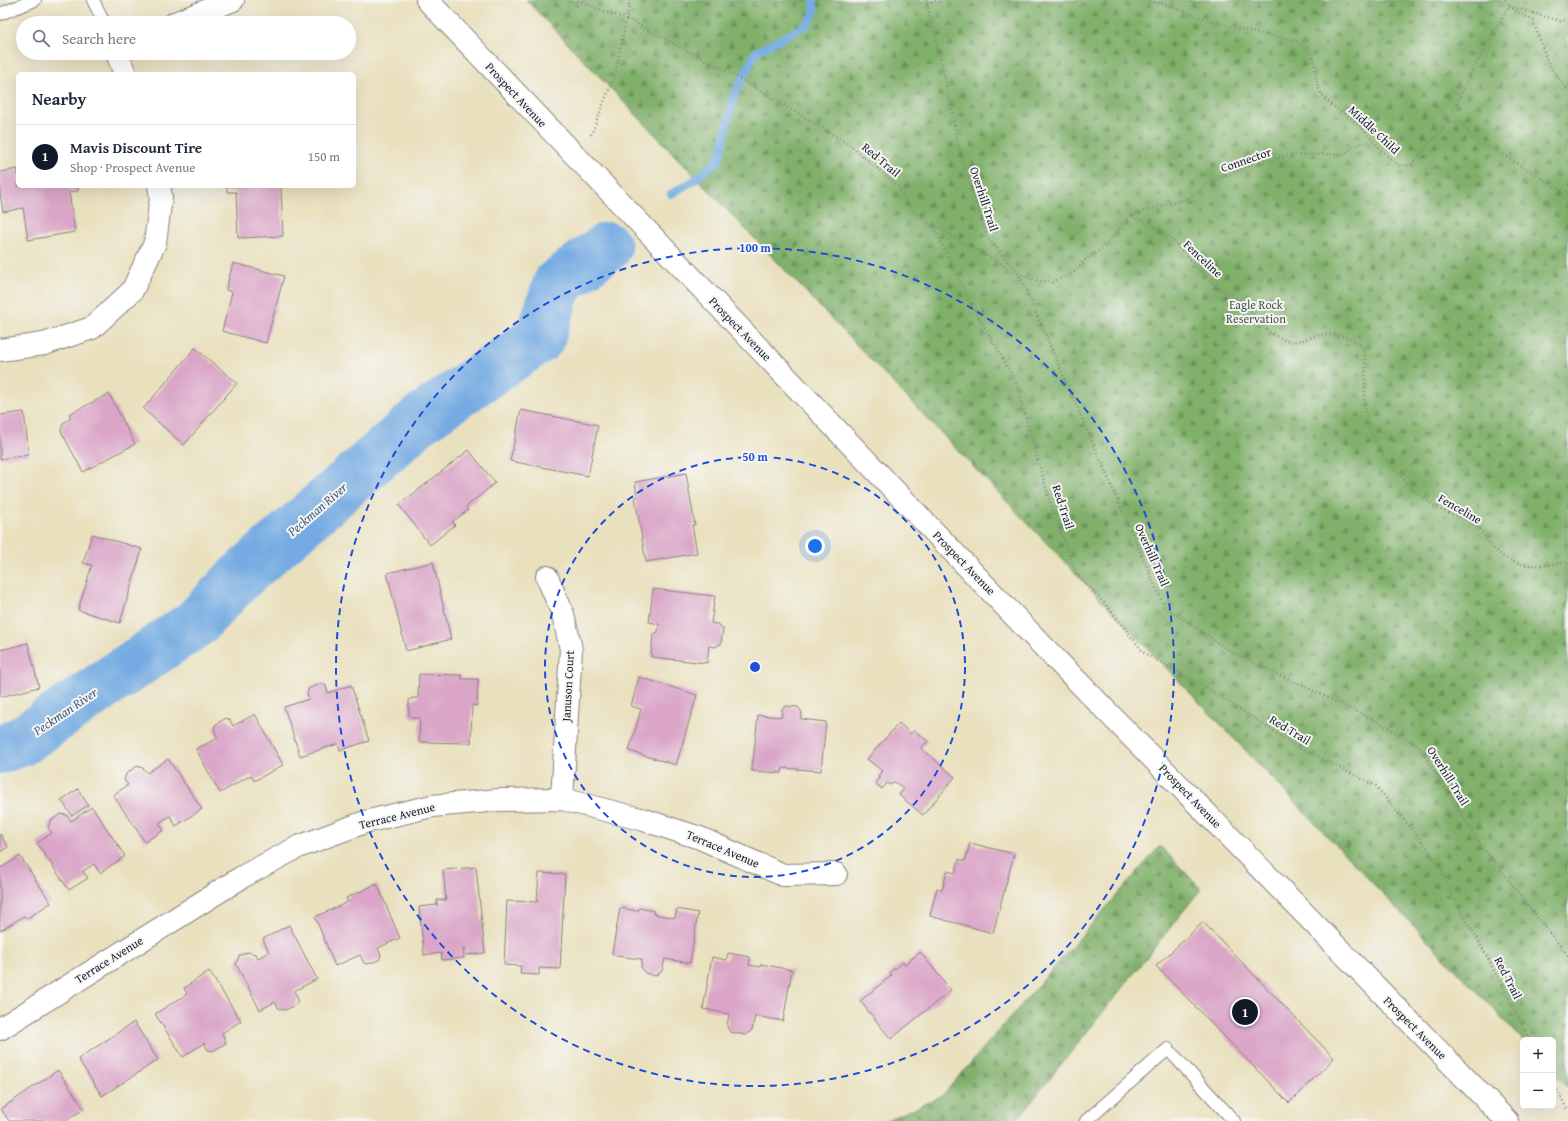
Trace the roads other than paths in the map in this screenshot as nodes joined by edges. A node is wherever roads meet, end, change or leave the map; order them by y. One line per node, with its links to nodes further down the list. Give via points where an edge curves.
1 (35, 0): 5 (lane)
2 (93, 0): 6 (lane)
3 (234, 0): 7 (main road)
4 (427, 0): 18 (main road, Prospect Avenue, via 1041,644)
5 (0, 13)
6 (101, 16)
7 (193, 16)
8 (120, 60): 9 (main road)
9 (124, 72)
10 (159, 188): 11 (main road, via 161,197 155,243 132,291 92,328 44,344)
11 (0, 350)
12 (547, 578): 13 (main road, Januson Court, via 563,614 571,649)
13 (562, 799): 14 (main road, Terrace Avenue, via 644,820 700,838 782,875); 15 (main road, Terrace Avenue, via 500,800 432,806 366,822 298,847 242,877)
14 (836, 874)
15 (0, 1029)
16 (1086, 1121): 17 (lane, via 1168,1049)
17 (1234, 1121)
18 (1507, 1121)

